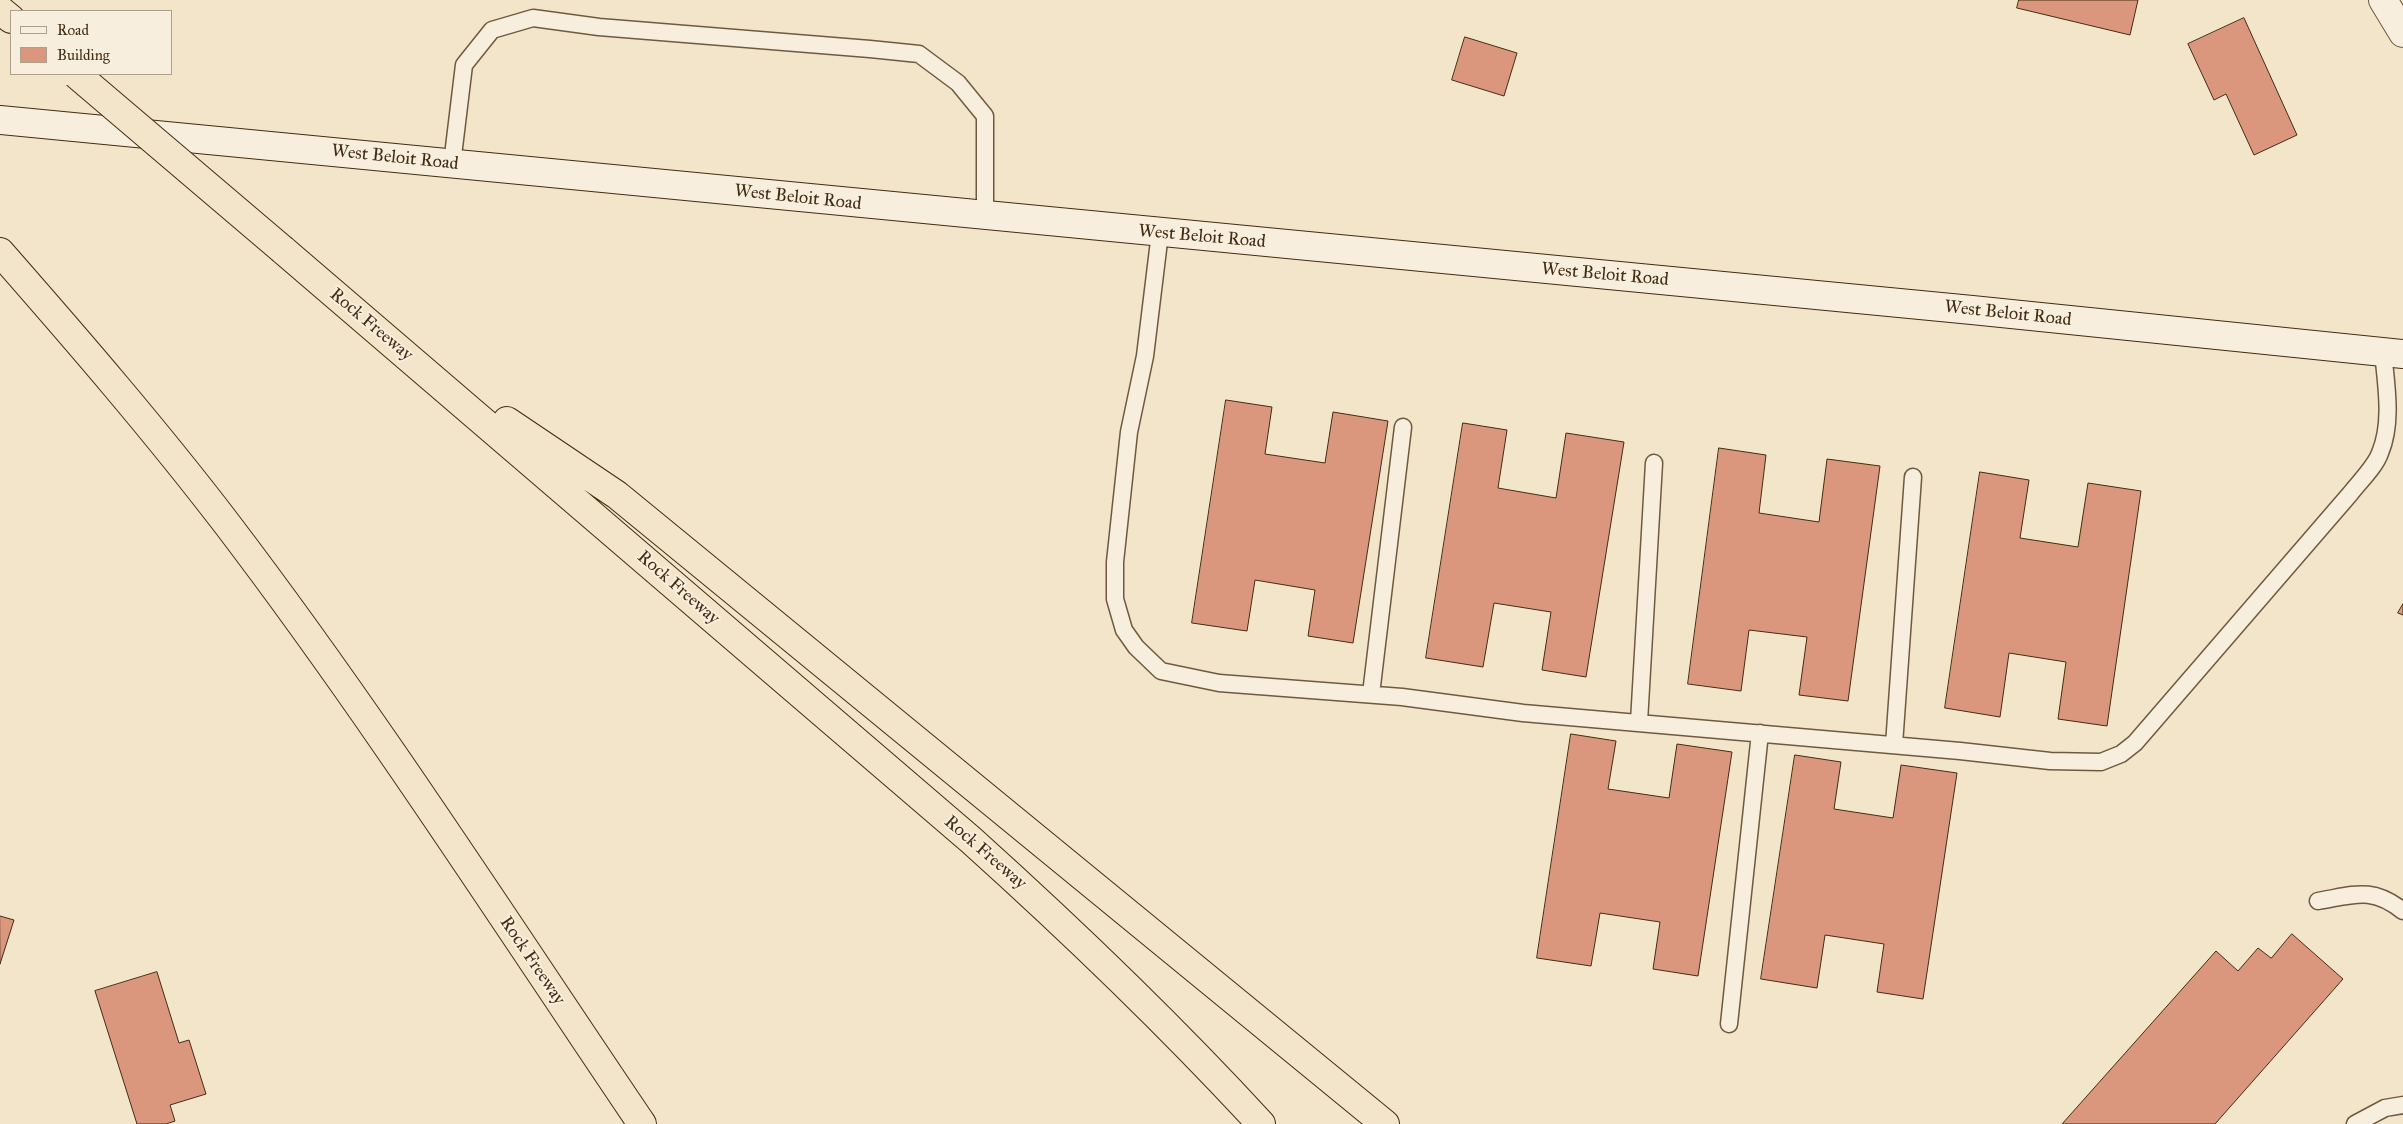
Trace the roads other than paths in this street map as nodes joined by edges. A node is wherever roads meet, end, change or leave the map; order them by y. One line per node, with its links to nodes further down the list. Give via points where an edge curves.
1 (2382, 0): 4 (main road)
2 (0, 10): 3 (highway)
3 (10, 18)
4 (2403, 33)
5 (77, 75): 11 (highway, Rock Freeway, bridge)
6 (0, 120): 7 (main road, West Beloit Road)
7 (452, 164): 8 (main road, West Beloit Road); 8 (lane, via 464,65 492,30 533,18 599,27 870,48 919,54 958,83 985,116)
8 (985, 216): 9 (main road, West Beloit Road)
9 (1160, 233): 12 (main road, West Beloit Road); 16 (lane, via 1145,356 1129,432 1116,562 1115,599 1124,630 1161,671 1219,683)
10 (0, 252): 24 (highway, Rock Freeway, via 100,367 244,547 377,732)
11 (397, 348): 25 (highway, Rock Freeway, via 978,846 1078,937); 26 (highway, via 617,495)
12 (2393, 353): 19 (lane, via 2380,454 2350,494 2135,743 2121,754 2101,762 2084,763)
13 (1404, 427): 16 (lane)
14 (1654, 463): 17 (lane)
15 (1913, 476): 19 (lane)
16 (1371, 694): 17 (lane, via 1523,713)
17 (1639, 722): 18 (lane)
18 (1760, 733): 19 (lane); 22 (lane)
19 (1894, 745)
20 (2318, 901): 21 (lane, via 2365,892 2393,903)
21 (2403, 911)
22 (1729, 1024)
23 (2403, 1105): 27 (lane, via 2385,1108)
24 (642, 1124)
25 (1261, 1124)
26 (1385, 1124)
27 (2355, 1124)

